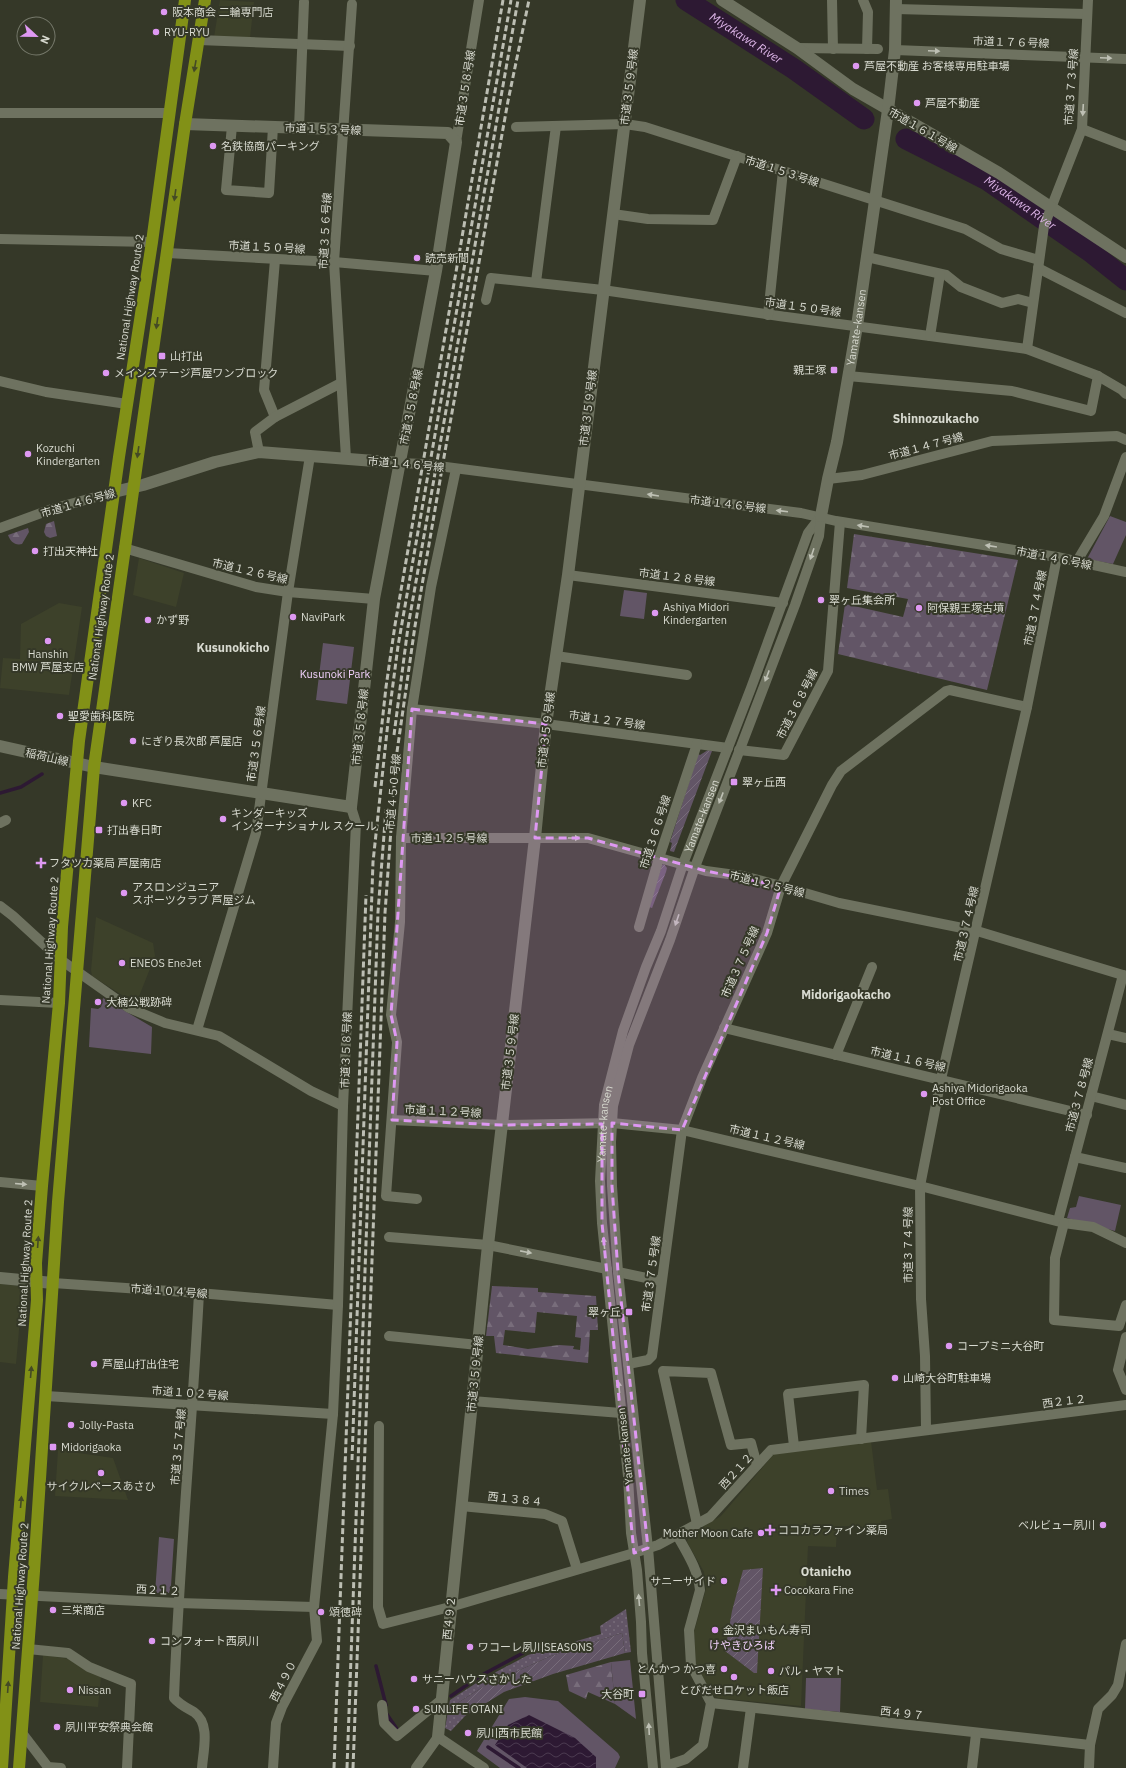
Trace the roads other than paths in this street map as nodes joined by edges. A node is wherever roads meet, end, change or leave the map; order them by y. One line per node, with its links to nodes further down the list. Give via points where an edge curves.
1 (186, 0): 24 (highway, National Highway Route 2)
2 (205, 0): 13 (highway, National Highway Route 2)
3 (479, 0): 35 (street, 市道３５８号線)
4 (640, 0): 27 (street, 市道３５９号線)
5 (724, 0): 16 (street, 市道１６１号線)
6 (832, 0): 17 (street)
7 (863, 0): 18 (street, via 868,12)
8 (1088, 0): 12 (street, 市道３７３号線)
9 (304, 2): 14 (street)
10 (352, 4): 15 (street, 市道３５６号線)
11 (896, 4): 12 (street); 20 (street)
12 (1087, 14): 21 (street, 市道３７３号線)
13 (200, 40): 14 (street); 26 (highway, National Highway Route 2, one-way to 26)
14 (302, 45): 15 (street); 32 (street)
15 (350, 46): 33 (street, 市道３５６号線)
16 (797, 48): 17 (street); 25 (street, 市道１６１号線)
17 (833, 49): 18 (street)
18 (867, 49): 19 (street)
19 (878, 49)
20 (895, 50): 21 (street, 市道１７６号線, one-way to 21); 25 (street)
21 (1086, 57): 22 (street, 市道１７６号線, one-way to 22); 34 (street, 市道３７３号線, one-way to 34)
22 (1126, 59)
23 (0, 113): 24 (street)
24 (170, 113): 43 (highway, National Highway Route 2)
25 (887, 115): 39 (street, Yamate-kansen); 41 (street, 市道１６１号線, via 999,173)
26 (185, 124): 28 (street, 市道１５３号線); 44 (highway, National Highway Route 2, one-way to 44)
27 (625, 124): 29 (street, 市道１５３号線); 37 (street, 市道１５３号線); 40 (street, 市道３５９号線)
28 (232, 126): 30 (street, 市道１５３号線); 30 (street, via 226,190 269,193)
29 (556, 126): 31 (street, 市道１５３号線); 52 (street)
30 (274, 127): 32 (street, 市道１５３号線)
31 (516, 127)
32 (299, 128): 33 (street, 市道１５３号線)
33 (344, 129): 35 (street, 市道１５３号線, via 448,133); 48 (street, 市道３５６号線)
34 (1082, 129): 36 (street); 41 (street, 市道３７３号線)
35 (456, 142): 50 (street, 市道３５８号線)
36 (1126, 146)
37 (737, 156): 38 (street, 市道１５３号線); 40 (street, via 712,220 648,219)
38 (782, 171): 39 (street, 市道１５３号線); 57 (street)
39 (875, 202): 45 (street, Yamate-kansen); 49 (street, 市道１５３号線, via 965,229 1001,249)
40 (613, 214): 53 (street, 市道３５９号線)
41 (1047, 217): 46 (street, 市道１６１号線); 49 (street, 市道３７３号線)
42 (0, 239): 43 (street)
43 (152, 242): 66 (highway, National Highway Route 2)
44 (167, 253): 47 (street, 市道１５０号線); 77 (highway, National Highway Route 2, one-way to 77)
45 (867, 257): 51 (street); 58 (street, Yamate-kansen)
46 (1126, 257)
47 (276, 260): 48 (street, 市道１５０号線); 67 (street, via 264,390)
48 (334, 262): 50 (street, 市道１５０号線); 64 (street, 市道３５６号線)
49 (1039, 264): 55 (street, 市道３７３号線); 56 (street, 市道１５３号線)
50 (436, 271): 73 (street, 市道３５８号線)
51 (940, 274): 55 (street, via 961,287 1002,303 1018,299); 59 (street)
52 (536, 282): 53 (street, 市道１５０号線); 54 (street, 市道１５０号線, via 491,278)
53 (603, 290): 57 (street, 市道１５０号線); 76 (street, 市道３５９号線)
54 (486, 300)
55 (1033, 303): 60 (street, 市道３７３号線)
56 (1126, 313)
57 (768, 314): 58 (street, 市道１５０号線)
58 (857, 326): 59 (street, 市道１５０号線); 61 (street, Yamate-kansen)
59 (930, 336): 60 (street, 市道１５０号線)
60 (1027, 349): 62 (street, 市道１５０号線)
61 (848, 376): 62 (street, via 1012,391 1091,411); 75 (street, Yamate-kansen)
62 (1098, 376): 65 (street, 市道１５０号線)
63 (0, 381): 66 (street, via 46,392)
64 (341, 383): 67 (street); 72 (street, 市道３５６号線)
65 (1126, 394)
66 (127, 404): 78 (highway, National Highway Route 2)
67 (275, 417): 69 (street, via 255,432)
68 (1126, 440): 75 (street, 市道１４７号線, via 1118,436 992,441 862,475)
69 (259, 452): 70 (street, 市道１４６号線); 77 (street, 市道１４６号線, via 215,462)
70 (310, 456): 72 (street, 市道１４６号線); 87 (street, 市道３５６号線)
71 (1126, 456): 84 (street, via 1104,516)
72 (346, 458): 73 (street, 市道１４６号線)
73 (400, 463): 74 (street, 市道１４６号線); 88 (street, 市道３５８号線)
74 (456, 468): 76 (street, 市道１４６号線); 93 (street, 市道４５０号線, via 431,587)
75 (828, 479): 79 (street, Yamate-kansen)
76 (579, 483): 79 (street, 市道１４６号線, one-way to 76, via 680,499); 86 (street, 市道３５９号線)
77 (132, 487): 78 (street, 市道１４６号線); 82 (highway, National Highway Route 2)
78 (114, 492): 81 (street, 市道１４６号線, via 52,509); 99 (highway, National Highway Route 2)
79 (821, 516): 80 (street, 市道１４６号線); 89 (street, Yamate-kansen, via 808,532); 98 (street, Yamate-kansen, one-way to 98, via 819,536 812,556)
80 (840, 522): 83 (street, 市道１４６号線, one-way to 80); 98 (street, 市道３６８号線, via 828,671 784,755)
81 (0, 528)
82 (124, 548): 87 (street, 市道１２６号線, via 256,587); 100 (highway, National Highway Route 2)
83 (1057, 557): 84 (street, 市道１４６号線); 92 (street, 市道３７４号線)
84 (1077, 562): 85 (street, 市道１４６号線)
85 (1126, 572)
86 (568, 575): 89 (street, 市道１２８号線); 90 (street, 市道３５９号線)
87 (288, 592): 88 (street, 市道１２６号線); 101 (street, 市道３５６号線)
88 (374, 599): 102 (street, 市道３５８号線)
89 (783, 603): 97 (street, Yamate-kansen)
90 (556, 656): 91 (street); 94 (street, 市道３５９号線)
91 (687, 675)
92 (1027, 707): 108 (street, 市道３７５号線, via 946,691 841,771); 111 (street, 市道３７４号線)
93 (412, 709): 94 (street, 市道１２７号線); 103 (street, 市道４５０号線)
94 (546, 724): 95 (street, 市道１２７号線); 104 (street, 市道３５９号線)
95 (697, 744): 97 (street, 市道１２７号線); 105 (street, 市道３６６号線)
96 (0, 746): 99 (street, 稲荷山線)
97 (728, 748): 106 (street, Yamate-kansen)
98 (739, 750): 107 (street, Yamate-kansen, one-way to 107)
99 (77, 763): 100 (street, 稲荷山線); 112 (highway, National Highway Route 2)
100 (94, 768): 101 (street); 114 (highway, National Highway Route 2)
101 (262, 794): 102 (street); 119 (street, 市道３５６号線, via 256,834)
102 (352, 806): 126 (street, 市道３５８号線, via 356,823)
103 (401, 838): 104 (street, 市道１２５号線); 128 (street, 市道４５０号線, via 400,922 391,1015 397,1042)
104 (535, 838): 105 (street, 市道１２５号線, one-way to 105, via 588,838); 130 (street, 市道３５９号線)
105 (659, 858): 106 (street, 市道１２５号線); 110 (street, 市道３６６号線)
106 (683, 864): 107 (street, 市道１２５号線); 129 (street, Yamate-kansen, via 623,1031 604,1105)
107 (695, 868): 108 (street, 市道１２５号線, via 743,876); 129 (street, Yamate-kansen, one-way to 129, via 629,1046)
108 (781, 886): 111 (street, 市道１２５号線, via 839,903); 118 (street, 市道３７５号線, via 767,933)
109 (0, 906): 112 (street)
110 (639, 927)
111 (977, 931): 115 (street, 市道１２５号線); 123 (street, 市道３７４号線)
112 (61, 960): 114 (street); 117 (highway, National Highway Route 2)
113 (872, 967): 122 (street)
114 (78, 972): 119 (street, via 129,1008 165,1023); 147 (highway, National Highway Route 2)
115 (1125, 976): 120 (street, 市道３７８号線)
116 (0, 1000): 117 (street)
117 (59, 1004): 135 (highway, National Highway Route 2)
118 (724, 1028): 122 (street, 市道１１６号線); 131 (street, 市道３７５号線)
119 (198, 1030): 126 (street, via 219,1036 311,1091)
120 (1108, 1034): 121 (street); 124 (street, 市道３７８号線)
121 (1126, 1038)
122 (836, 1055): 123 (street, 市道１１６号線)
123 (942, 1079): 127 (street, 市道１１６号線); 136 (street, 市道３７４号線)
124 (1091, 1096): 125 (street); 127 (street, 市道３７８号線)
125 (1126, 1105)
126 (343, 1106): 149 (street, 市道３５８号線)
127 (1087, 1115): 132 (street, 市道３７８号線)
128 (392, 1120): 130 (street, 市道１１２号線); 137 (street, 市道４５０号線, via 386,1196)
129 (607, 1124): 130 (street, 市道１１２号線); 131 (street, 市道１１２号線); 142 (street, Yamate-kansen, one-way to 129, via 600,1181); 143 (street, Yamate-kansen)
130 (502, 1126): 141 (street, 市道３５９号線)
131 (682, 1130): 136 (street, 市道１１２号線); 145 (street, 市道３７５号線)
132 (1075, 1157): 133 (street); 138 (street, 市道３７８号線)
133 (1126, 1168)
134 (0, 1182): 135 (street, one-way to 135)
135 (42, 1186): 146 (highway, National Highway Route 2, one-way to 135, via 36,1263)
136 (920, 1186): 138 (street, 市道１１２号線); 163 (street, 市道３７４号線)
137 (417, 1199)
138 (1061, 1222): 140 (street, 市道１１２号線, via 1093,1228); 150 (street, 市道３７８号線, via 1055,1258 1054,1320 1119,1326)
139 (389, 1237): 141 (street)
140 (1126, 1243)
141 (488, 1245): 142 (street, one-way to 142); 153 (street, 市道３５９号線)
142 (607, 1269): 160 (street, Yamate-kansen, one-way to 142)
143 (618, 1272): 145 (street); 154 (street, Yamate-kansen)
144 (0, 1278): 146 (street, 市道１０４号線)
145 (661, 1281): 154 (street, 市道３７５号線, via 652,1356 648,1360)
146 (38, 1282): 147 (street, 市道１０４号線); 175 (highway, National Highway Route 2, one-way to 146)
147 (53, 1283): 148 (street, 市道１０４号線); 156 (highway, National Highway Route 2)
148 (199, 1292): 149 (street, 市道１０４号線); 158 (street, 市道３５７号線)
149 (338, 1305): 161 (street, 市道３５８号線)
150 (1126, 1305)
151 (389, 1336): 153 (street)
152 (1126, 1337): 155 (street, via 1118,1370)
153 (478, 1345): 157 (street, 市道３５９号線)
154 (628, 1364): 171 (street, Yamate-kansen)
155 (1126, 1390)
156 (46, 1396): 158 (street, 市道１０２号線); 176 (highway, National Highway Route 2)
157 (472, 1401): 160 (street); 166 (street, 市道３５９号線)
158 (193, 1404): 161 (street, 市道１０２号線); 177 (street, 市道３５７号線)
159 (1126, 1405): 163 (street, 西２１２)
160 (621, 1413): 172 (street, Yamate-kansen)
161 (333, 1414): 178 (street, 西４９０)
162 (379, 1426): 179 (street, 西２１２, via 378,1607 383,1624)
163 (926, 1429): 164 (street, 西２１２)
164 (861, 1439): 165 (street, 西２１２); 165 (street, via 864,1385 788,1394)
165 (794, 1446): 167 (street, 西２１２, via 771,1450)
166 (465, 1461): 168 (street, 西４９２)
167 (757, 1464): 169 (street, 西２１２, via 710,1516); 169 (street, via 751,1443 731,1445 711,1374 663,1371)
168 (461, 1506): 173 (street, 西１３８４, via 545,1514 562,1521); 179 (street, 西４９２)
169 (697, 1524): 170 (street, 西２１２)
170 (677, 1535): 171 (street, 西２１２); 183 (street, via 692,1560 700,1585 689,1630 690,1665)
171 (648, 1548): 172 (street, 西２１２); 190 (street, Yamate-kansen)
172 (634, 1553): 173 (street, 西２１２); 199 (street, Yamate-kansen, one-way to 172)
173 (577, 1569): 179 (street, 西２１２)
174 (0, 1594): 175 (street, 西２１２)
175 (14, 1595): 176 (street, 西２１２); 191 (highway, National Highway Route 2, one-way to 175)
176 (32, 1596): 177 (street, 西２１２); 181 (highway, National Highway Route 2)
177 (178, 1603): 178 (street, 西２１２); 195 (street, 市道３５７号線, via 174,1698 196,1713 205,1728)
178 (314, 1607): 196 (street, 西４９０, via 316,1641 276,1723)
179 (450, 1607): 182 (street, 西４９２)
180 (1126, 1644): 189 (street, via 1118,1685 1098,1709)
181 (28, 1649): 186 (highway, National Highway Route 2); 194 (street, via 68,1653 89,1667 131,1684)
182 (441, 1700): 184 (street, via 397,1736 384,1722); 188 (street, 西４９２)
183 (711, 1703): 185 (street, 西４９７); 190 (street, via 703,1745 686,1759)
184 (382, 1704)
185 (751, 1708): 187 (street, 西４９７); 200 (street)
186 (22, 1733): 192 (highway, National Highway Route 2); 193 (street, via 48,1767)
187 (976, 1734): 189 (street, 西４９７); 201 (street)
188 (438, 1736): 197 (street, 西４９２); 198 (street)
189 (1090, 1745): 202 (street)
190 (666, 1767)
191 (2, 1768)
192 (19, 1768)
193 (61, 1768)
194 (127, 1768)
195 (202, 1768)
196 (273, 1768)
197 (416, 1768)
198 (484, 1768)
199 (653, 1768)
200 (743, 1768)
201 (972, 1768)
202 (1089, 1768)

